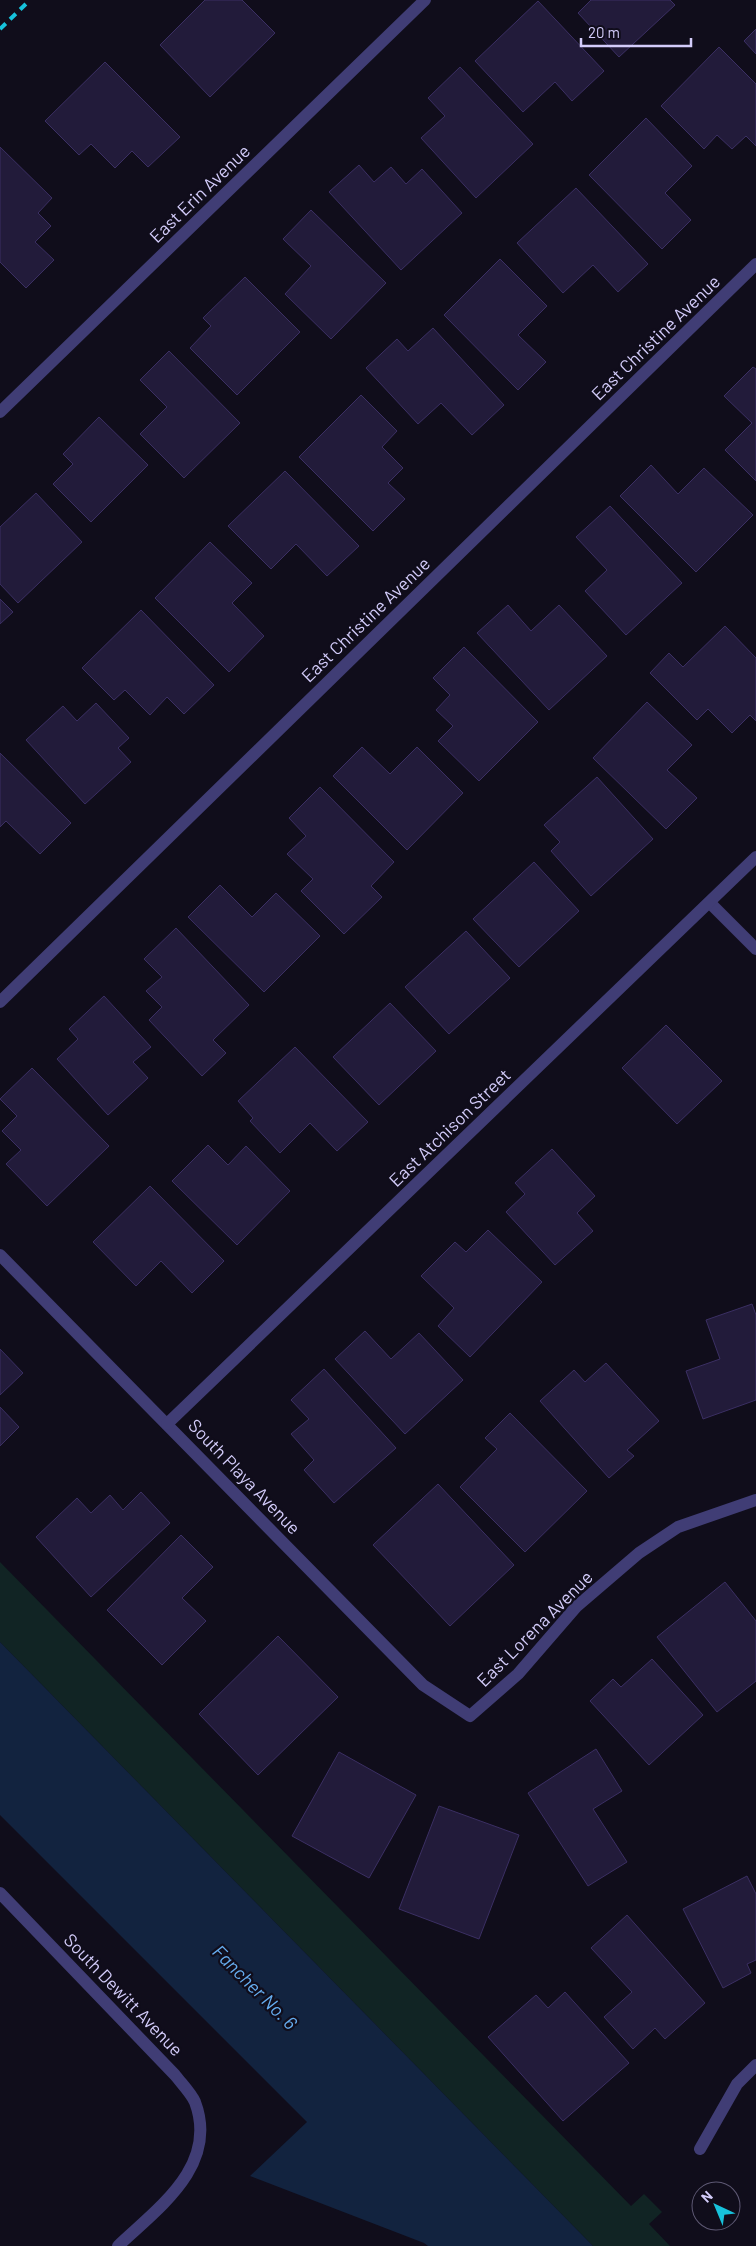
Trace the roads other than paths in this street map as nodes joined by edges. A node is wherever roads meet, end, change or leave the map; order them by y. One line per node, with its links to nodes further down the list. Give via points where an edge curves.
1 (425, 0): 3 (street, East Erin Avenue)
2 (756, 264): 7 (street, East Christine Avenue)
3 (0, 412)
4 (756, 857): 5 (street, East Atchison Street)
5 (710, 903): 6 (street); 9 (street, East Atchison Street)
6 (756, 949)
7 (0, 1002)
8 (0, 1255): 9 (street, South Playa Avenue)
9 (168, 1424): 11 (street, South Playa Avenue, via 423,1685)
10 (756, 1500): 11 (street, East Lorena Avenue, via 678,1526 639,1553 576,1608 518,1674)
11 (470, 1716)
12 (0, 1893): 15 (street, South Dewitt Avenue, via 175,2074 195,2101 202,2132 196,2159 177,2190)
13 (756, 2065): 14 (street, via 737,2084)
14 (700, 2149)
15 (118, 2246)

